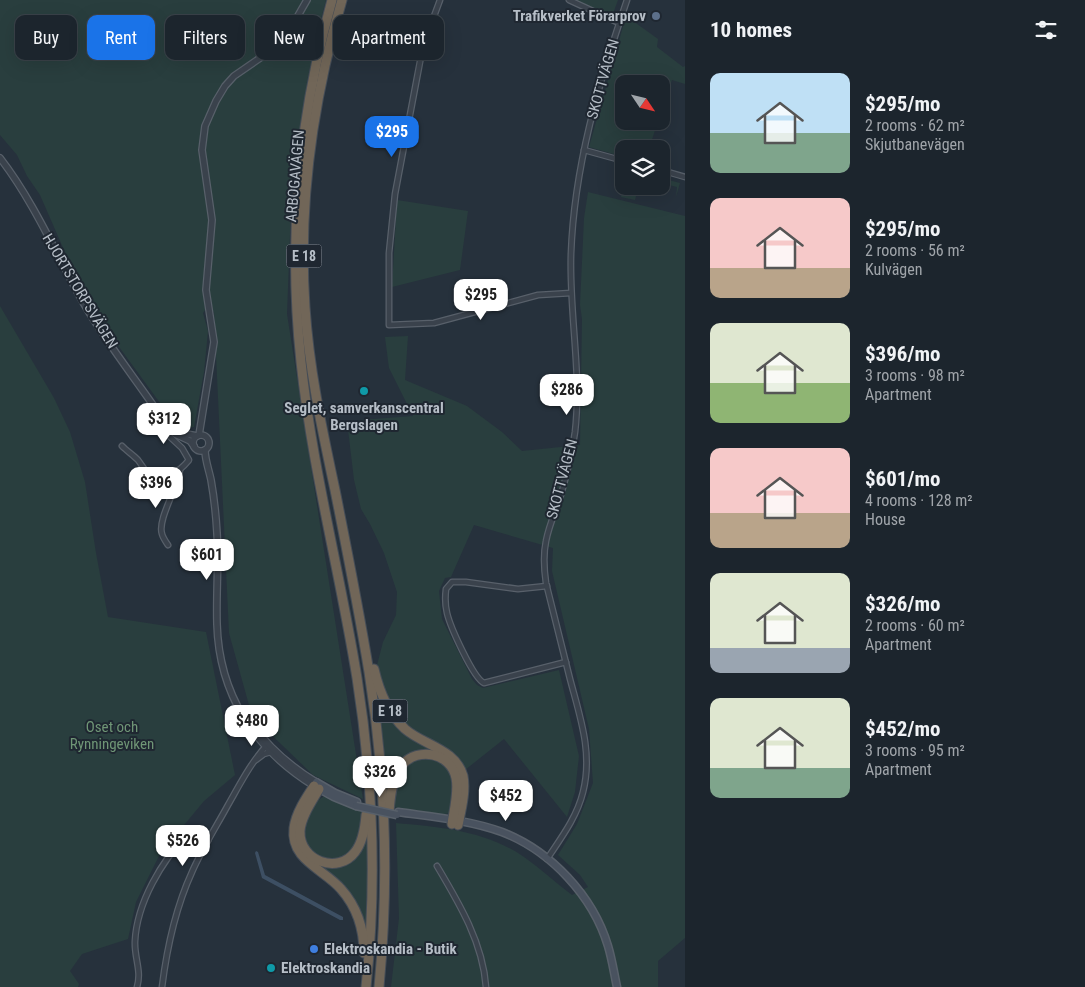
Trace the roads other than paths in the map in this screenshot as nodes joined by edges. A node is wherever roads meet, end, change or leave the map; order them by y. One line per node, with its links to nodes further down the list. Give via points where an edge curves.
1 (307, 0): 14 (street, via 279,45 234,76 225,86 205,126 202,150 212,220 206,290 214,342)
2 (332, 0): 31 (highway, ARBOGAVÄGEN / E 18, via 302,148 296,243 297,306 306,407 358,683)
3 (342, 0): 24 (highway, ARBOGAVÄGEN / E 18, via 316,108 310,149 304,255 310,363)
4 (440, 0): 13 (street, via 423,46 396,194 389,254 389,325 439,322 538,295)
5 (570, 0): 7 (street)
6 (627, 0): 7 (street, SKOTTVÄGEN)
7 (619, 23): 8 (street, SKOTTVÄGEN)
8 (584, 150): 10 (street); 13 (street, SKOTTVÄGEN, via 574,203)
9 (0, 158): 15 (street, HJORTSTORPSVÄGEN, via 26,197 92,317)
10 (615, 158)
11 (670, 173): 12 (street)
12 (685, 177)
13 (571, 293): 25 (street, SKOTTVÄGEN, via 577,368 576,416 568,468 546,541)
14 (203, 410): 16 (street); 17 (street)
15 (171, 429): 16 (street); 19 (street); 21 (street, via 168,435 189,460)
16 (198, 436): 17 (street); 19 (street, via 194,441)
17 (208, 438): 20 (street, via 209,445)
18 (122, 446): 21 (street, via 152,477 162,478)
19 (195, 448): 20 (street); 22 (street)
20 (205, 450): 22 (street)
21 (180, 470): 23 (street, via 161,528)
22 (210, 474): 27 (street, via 217,534 221,660 227,682)
23 (168, 545)
24 (353, 586): 32 (highway, E 18, via 375,712); 33 (highway, E 18, via 374,672 387,706 406,729 446,753 461,770 464,787)
25 (546, 586): 26 (street, SKOTTVÄGEN); 26 (street, via 518,589 452,582 446,589 447,612 451,627 476,676 484,683)
26 (566, 662): 35 (street, SKOTTVÄGEN, via 585,737 587,767 583,794 571,824)
27 (267, 745): 28 (street); 29 (street); 30 (street)
28 (271, 752): 29 (street); 30 (street, via 291,770)
29 (251, 765): 34 (street)
30 (318, 786): 31 (highway, E 18, via 300,836 307,853 323,863 341,862 356,852); 33 (main road, bridge, via 357,804 397,814); 37 (highway, E 18, via 296,822 296,844 304,859 337,884 352,903 360,925 364,960)
31 (370, 805): 37 (highway, E 18, via 372,886)
32 (384, 822): 33 (highway, E 18, via 399,770 412,757 424,754 442,758 454,771); 41 (highway, E 18, via 384,910)
33 (460, 823): 35 (main road, via 502,832)
34 (208, 840): 38 (street, via 196,833 188,833 149,889 135,943); 39 (street, via 179,905)
35 (547, 859): 43 (main road, via 572,881 594,914 608,945)
36 (437, 866): 42 (street, via 467,919)
37 (368, 964): 40 (highway, E 18)
38 (137, 987)
39 (162, 987)
40 (366, 987)
41 (379, 987)
42 (486, 987)
43 (617, 987)

